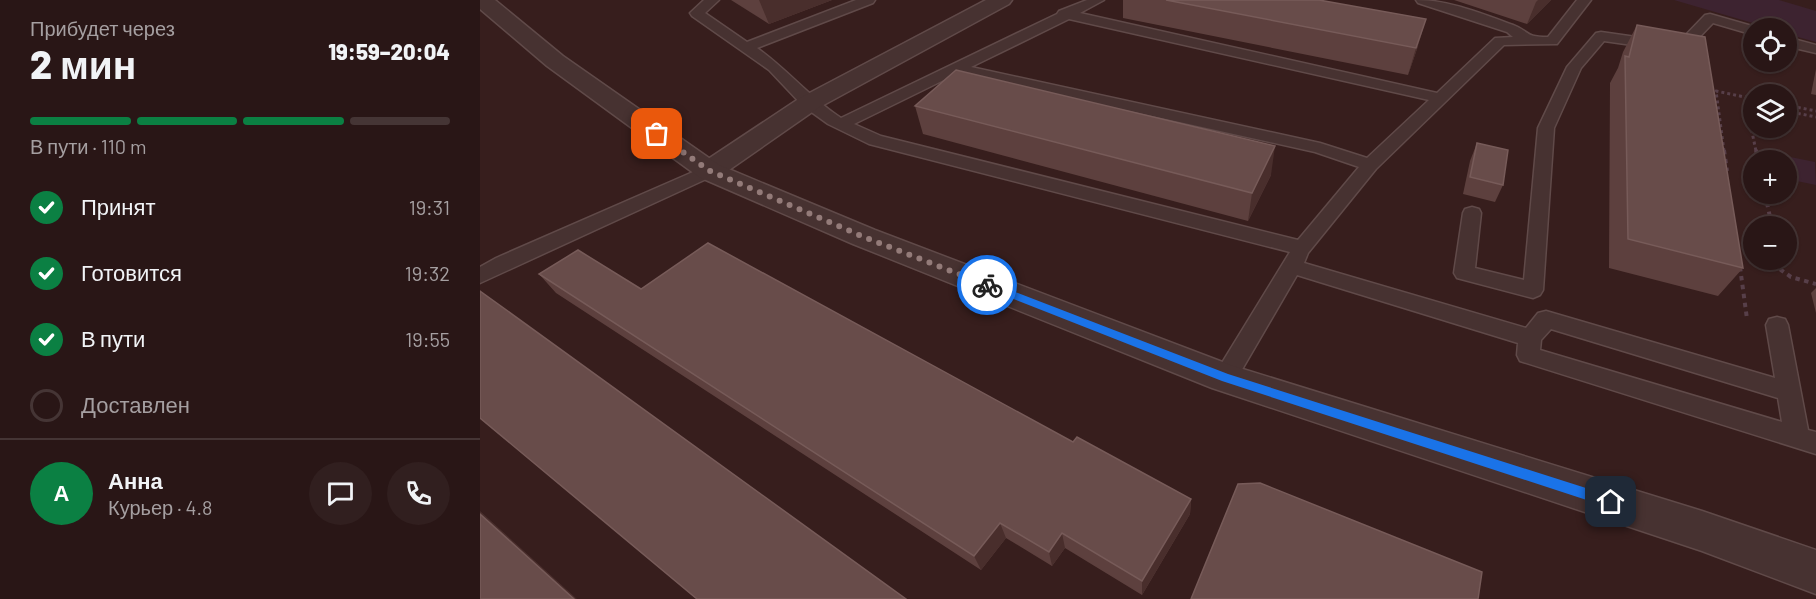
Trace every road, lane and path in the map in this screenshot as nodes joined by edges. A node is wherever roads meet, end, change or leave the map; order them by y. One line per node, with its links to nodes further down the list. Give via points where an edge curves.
1 (482, 0): 24 (street, via 555,62)
2 (712, 0): 12 (lane, via 697,13)
3 (868, 0): 12 (lane)
4 (1002, 0): 17 (street)
5 (1097, 0): 8 (lane)
6 (1423, 0): 10 (lane, via 1512,28)
7 (1584, 0): 10 (lane, via 1552,41)
8 (1064, 14): 14 (lane); 16 (lane)
9 (1743, 28): 26 (lane, via 1710,18 1681,48 1600,36 1574,67 1546,128 1533,290 1464,273)
10 (1527, 41): 16 (lane, via 1500,40)
11 (1797, 44): 13 (lane)
12 (747, 47): 17 (lane, via 774,67)
13 (1816, 49)
14 (954, 68): 22 (lane); 23 (lane, via 1320,148)
15 (1743, 97): 25 (path, via 1716,91)
16 (1440, 98): 23 (lane)
17 (809, 103): 22 (lane); 24 (street)
18 (1797, 107): 19 (path)
19 (1816, 111)
20 (1797, 113): 21 (path)
21 (1816, 117)
22 (842, 124): 27 (lane, via 876,140)
23 (1370, 165): 27 (lane)
24 (710, 171): 30 (lane); 35 (street, via 864,237)
25 (1728, 182)
26 (1472, 213)
27 (1297, 257): 33 (lane); 35 (lane)
28 (1739, 261): 34 (path, via 1750,341)
29 (1781, 270): 31 (path)
30 (480, 276)
31 (1816, 284)
32 (1777, 325): 34 (lane)
33 (1530, 338): 36 (lane, via 1546,319); 37 (lane, via 1528,355)
34 (1781, 350): 36 (lane)
35 (1225, 378): 38 (street, via 1702,531)
36 (1789, 392): 37 (lane)
37 (1806, 440)
38 (1816, 572)

